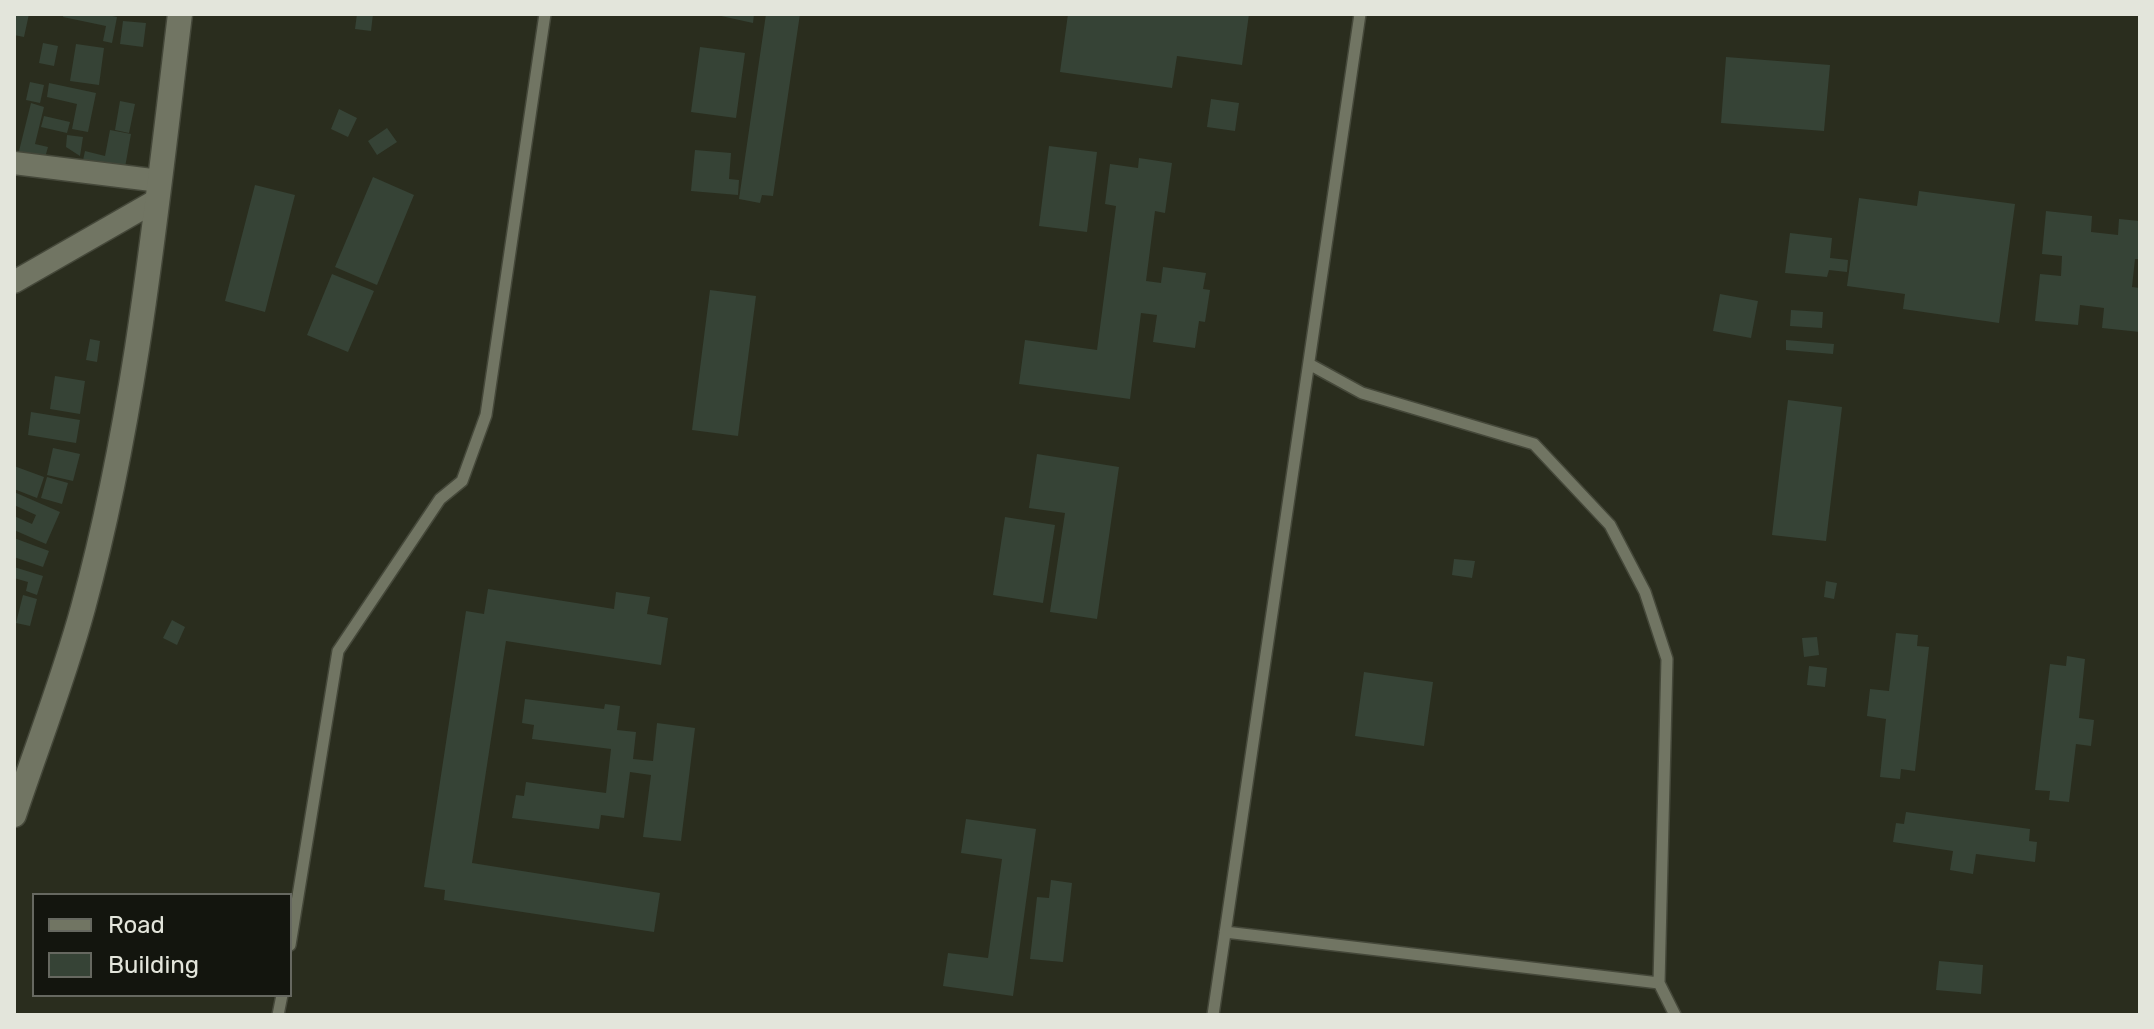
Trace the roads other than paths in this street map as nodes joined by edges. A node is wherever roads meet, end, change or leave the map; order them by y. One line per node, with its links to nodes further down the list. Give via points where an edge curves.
1 (180, 14): 5 (main road)
2 (545, 14): 10 (lane, via 486,415 462,481 440,499 338,651)
3 (1360, 14): 7 (lane)
4 (14, 163): 5 (street)
5 (159, 190): 6 (street); 8 (main road, via 120,444 83,608)
6 (14, 282)
7 (1309, 364): 9 (lane); 11 (lane, via 1362,393 1534,444 1610,525 1645,592 1667,659)
8 (14, 815)
9 (1225, 932): 11 (lane); 12 (lane)
10 (292, 933)
11 (1659, 983): 13 (lane)
12 (1213, 1015)
13 (1675, 1015)

